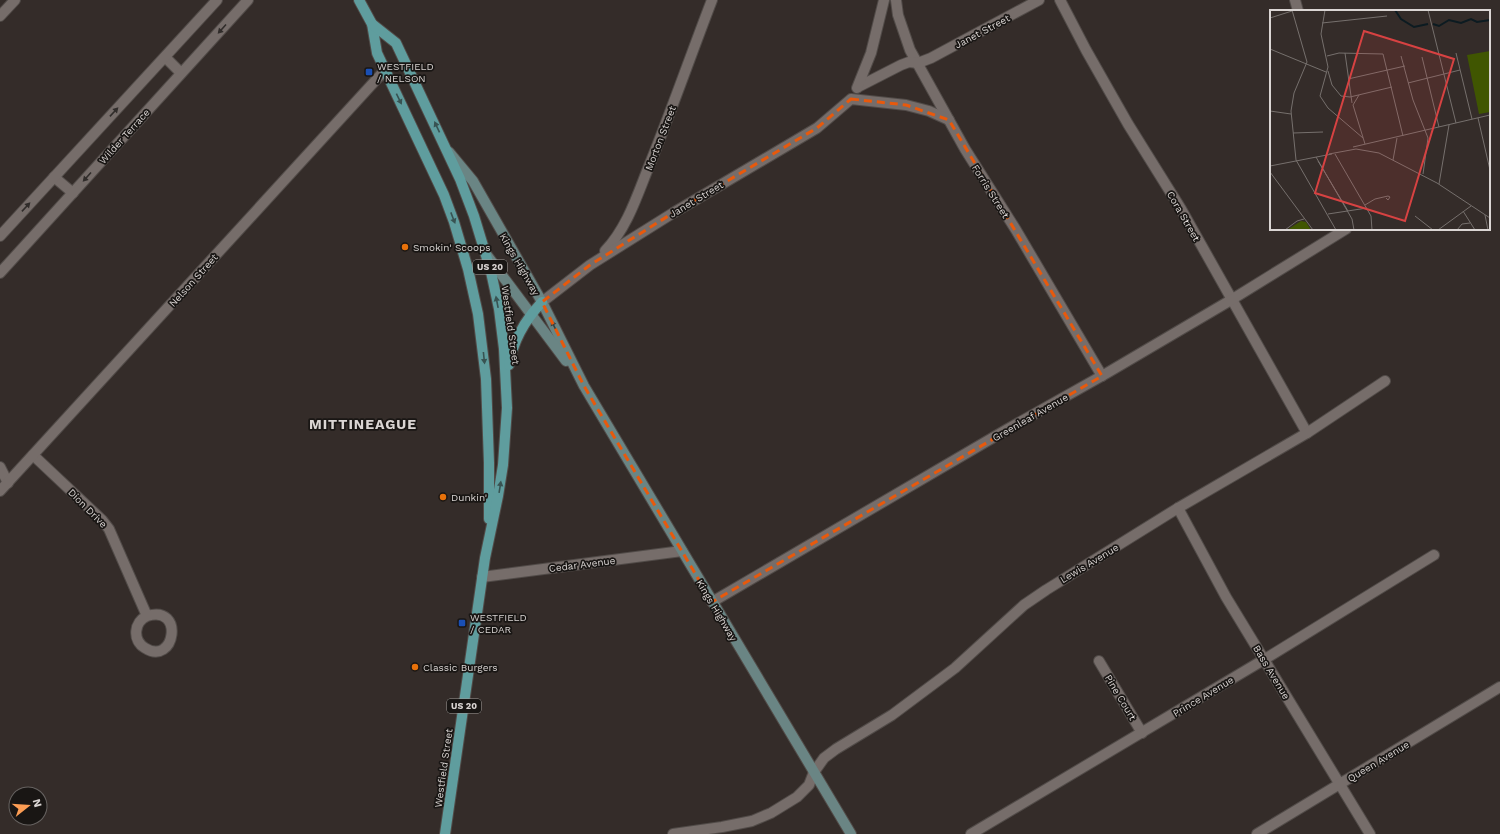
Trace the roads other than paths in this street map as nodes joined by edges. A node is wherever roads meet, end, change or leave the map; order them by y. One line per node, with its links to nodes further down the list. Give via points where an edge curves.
1 (15, 0): 12 (street)
2 (217, 0): 14 (street)
3 (248, 0): 17 (street, Wilder Terrace, one-way to 17)
4 (359, 0): 13 (main road, Westfield Street / US 20)
5 (712, 0): 27 (street, Morton Street, via 628,218 613,243)
6 (884, 0): 18 (street, Janet Street, via 872,49)
7 (896, 0): 15 (street, Forris Street, via 905,38)
8 (1039, 0): 15 (street, Janet Street)
9 (1060, 0): 29 (street, Cora Street, via 1124,117 1181,209)
10 (1295, 0): 11 (street)
11 (1298, 10)
12 (0, 16)
13 (372, 24): 16 (main road, Westfield Street / US 20, via 377,52); 21 (main road, Westfield Street / US 20, one-way to 13, via 396,43)
14 (165, 57): 17 (street); 22 (street, one-way to 14)
15 (918, 63): 18 (street, Janet Street, via 909,62 901,65); 20 (street, Forris Street)
16 (385, 70): 37 (street, Nelson Street); 42 (main road, Westfield Street / US 20, one-way to 42, via 444,195 462,245 472,287 481,335 488,402)
17 (181, 73): 23 (street, Wilder Terrace, one-way to 23)
18 (858, 87): 19 (street, Janet Street)
19 (851, 100): 20 (street, via 906,105); 27 (street, Janet Street, via 817,128)
20 (949, 120): 32 (street, Forris Street)
21 (446, 149): 26 (main road, Westfield Street / US 20, via 468,199); 30 (main road, Kings Highway, via 473,181)
22 (54, 177): 23 (street); 25 (street, one-way to 22)
23 (73, 193): 28 (street, Wilder Terrace)
24 (1344, 230): 29 (street, Greenleaf Avenue)
25 (0, 236)
26 (486, 254): 31 (main road, Kings Highway); 33 (main road, Westfield Street / US 20, one-way to 26, via 502,329)
27 (590, 265): 30 (street, Janet Street)
28 (0, 273)
29 (1231, 300): 32 (street, Greenleaf Avenue); 36 (street, Cora Street)
30 (542, 302): 31 (main road); 35 (main road, Kings Highway, one-way to 30)
31 (531, 314): 33 (main road, via 515,341); 35 (main road, Kings Highway)
32 (1102, 376): 46 (street, Greenleaf Avenue)
33 (506, 379): 42 (main road, Westfield Street / US 20, one-way to 33, via 505,452)
34 (1385, 380): 36 (street, Lewis Avenue)
35 (584, 386): 43 (main road, Kings Highway)
36 (1307, 433): 41 (street, Lewis Avenue)
37 (33, 455): 39 (street, Nelson Street); 47 (street, Dion Drive, via 109,529)
38 (0, 467): 39 (street)
39 (8, 483): 40 (street, Nelson Street)
40 (0, 491)
41 (1178, 508): 48 (street, Bass Avenue, via 1226,597); 52 (street, Lewis Avenue, via 1046,590 1024,606 955,668 892,715 836,749 824,758)
42 (489, 539): 45 (main road, Westfield Street / US 20)
43 (682, 551): 45 (street, Cedar Avenue); 46 (main road, Kings Highway)
44 (1434, 555): 48 (street, Prince Avenue)
45 (482, 577): 54 (main road, Westfield Street / US 20)
46 (712, 602): 52 (main road, Kings Highway)
47 (147, 616)
48 (1265, 659): 51 (street, Prince Avenue); 53 (street, Bass Avenue)
49 (1099, 661): 51 (street, Pine Court)
50 (1500, 688): 53 (street, Queen Avenue)
51 (1142, 733): 57 (street, Prince Avenue)
52 (814, 772): 55 (street, Lewis Avenue, via 809,785 798,797 763,817 738,824); 56 (main road, Kings Highway)
53 (1340, 784): 58 (street, Queen Avenue); 59 (street, Bass Avenue)
54 (445, 834)
55 (673, 834)
56 (851, 834)
57 (971, 834)
58 (1256, 834)
59 (1370, 834)

